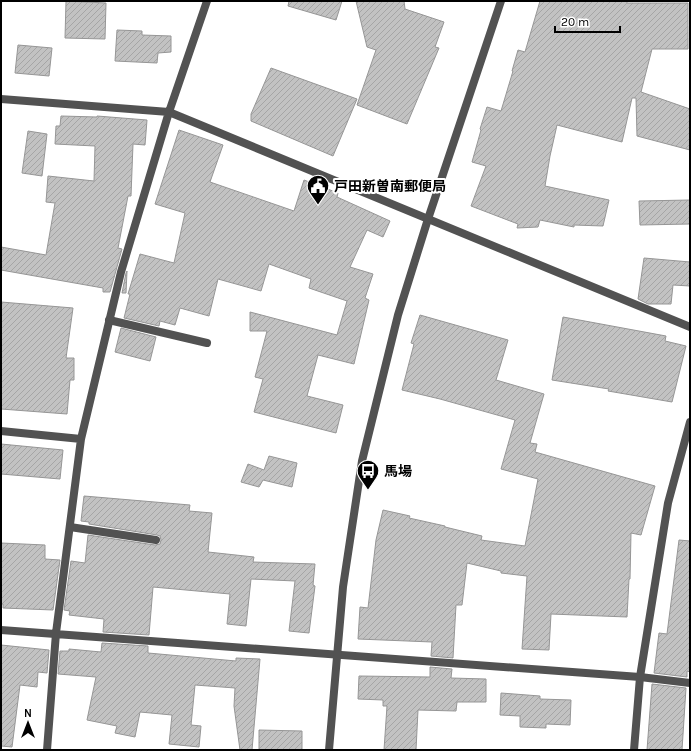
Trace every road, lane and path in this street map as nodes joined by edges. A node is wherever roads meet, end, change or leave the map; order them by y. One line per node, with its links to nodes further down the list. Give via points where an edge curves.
1 (207, 1): 4 (street)
2 (501, 1): 5 (street)
3 (1, 99): 4 (street)
4 (169, 112): 5 (street); 6 (street)
5 (428, 219): 7 (street); 16 (street, via 398,315 362,461 343,587)
6 (109, 320): 8 (street); 11 (street)
7 (690, 327)
8 (207, 343)
9 (690, 422): 17 (street, via 668,503)
10 (1, 431): 11 (street)
11 (81, 439): 12 (street)
12 (70, 527): 13 (street); 15 (street)
13 (156, 540)
14 (1, 630): 15 (street)
15 (56, 633): 16 (street); 19 (street)
16 (338, 656): 17 (street); 20 (street)
17 (640, 677): 18 (street); 21 (street)
18 (690, 683)
19 (47, 750)
20 (330, 750)
21 (634, 750)

